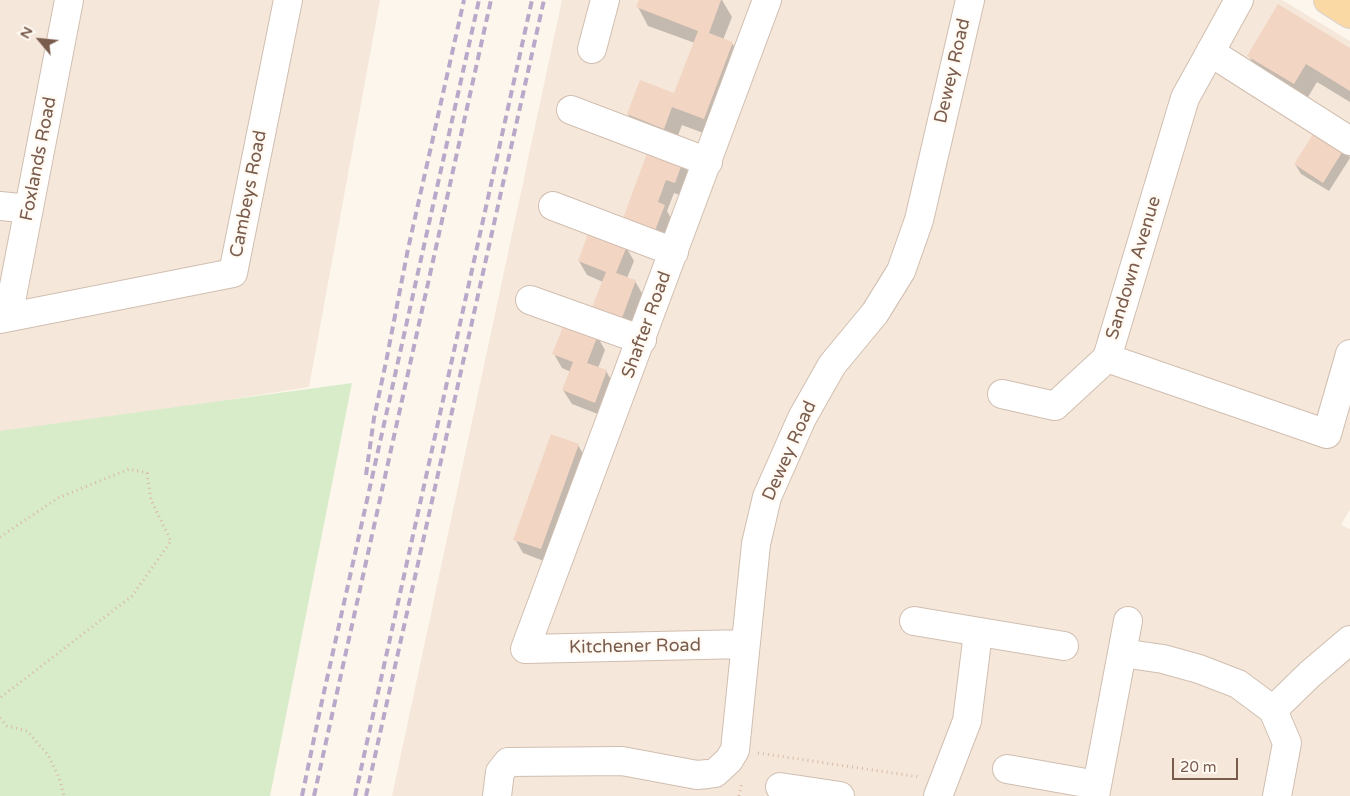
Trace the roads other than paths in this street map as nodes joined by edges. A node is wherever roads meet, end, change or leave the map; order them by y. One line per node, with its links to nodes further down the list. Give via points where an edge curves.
1 (69, 0): 16 (street, Foxlands Road)
2 (288, 0): 19 (street, Cambeys Road, via 234,273)
3 (606, 0): 9 (street)
4 (767, 0): 13 (street, Shafter Road)
5 (970, 0): 28 (street, Dewey Road, via 919,220 901,271 875,313 832,365 802,418 767,497 756,544)
6 (1239, 0): 10 (street, Sandown Avenue)
7 (1328, 0): 8 (main road)
8 (1350, 14)
9 (592, 49)
10 (1210, 52): 12 (street); 22 (street, Sandown Avenue, via 1185,98)
11 (571, 110): 13 (street)
12 (1350, 141)
13 (708, 162): 17 (street, Shafter Road)
14 (0, 206): 16 (street)
15 (553, 206): 17 (street)
16 (29, 209): 19 (street, Foxlands Road)
17 (674, 252): 20 (street, Shafter Road)
18 (530, 300): 20 (street)
19 (4, 318)
20 (642, 340): 30 (street, Shafter Road)
21 (1350, 354): 22 (street, Sandown Avenue, via 1327,434)
22 (1107, 358): 23 (street, via 1055,406)
23 (1002, 394)
24 (914, 621): 26 (street)
25 (1128, 621): 31 (street)
26 (978, 633): 29 (street); 36 (street, via 967,722)
27 (1350, 640): 32 (street)
28 (745, 644): 30 (street, Kitchener Road); 34 (street, Dewey Road, via 735,750)
29 (1064, 646)
30 (525, 650)
31 (1122, 653): 32 (street, via 1199,669 1238,684); 37 (street)
32 (1273, 710): 40 (street, via 1287,743)
33 (1007, 769): 37 (street)
34 (706, 785): 38 (street, Dewey Road, via 697,775 622,761 508,762 500,772)
35 (780, 787): 39 (street)
36 (941, 788)
37 (1096, 790)
38 (497, 796)
39 (840, 796)
40 (1277, 796)

